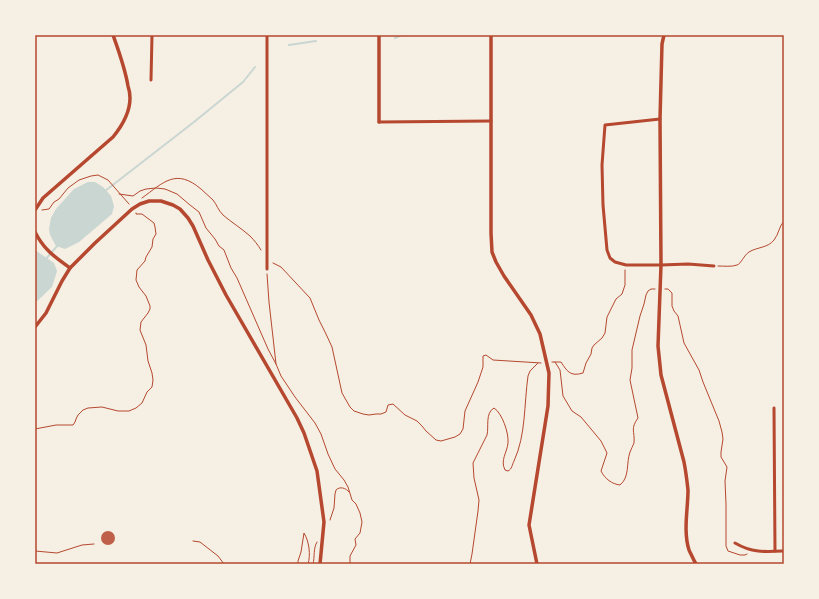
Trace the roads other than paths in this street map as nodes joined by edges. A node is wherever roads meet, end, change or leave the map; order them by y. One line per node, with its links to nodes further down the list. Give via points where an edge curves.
1 (113, 35): 11 (street, via 130,97 129,110 121,128 43,198)
2 (152, 35): 7 (street)
3 (267, 35): 16 (street)
4 (379, 35): 10 (street)
5 (491, 35): 9 (street)
6 (664, 35): 8 (street)
7 (152, 80)
8 (660, 119): 13 (street); 13 (street, via 604,125 602,166 603,205 610,258 626,265)
9 (491, 121): 10 (street); 23 (street, via 492,252 540,334 549,373 548,406 529,525)
10 (379, 122)
11 (35, 210)
12 (35, 232): 15 (street, via 40,243)
13 (661, 265): 14 (street); 24 (street, via 659,360 687,477 687,534 689,548)
14 (714, 266)
15 (70, 268): 17 (street, via 46,313); 22 (street, via 140,204 161,201 180,209 188,218 226,295 304,433 317,472 324,522)
16 (267, 269)
17 (35, 327)
18 (774, 408): 20 (street)
19 (735, 544): 20 (street, via 758,552)
20 (775, 551): 21 (street)
21 (784, 551)
22 (320, 564)
23 (537, 564)
24 (696, 564)

